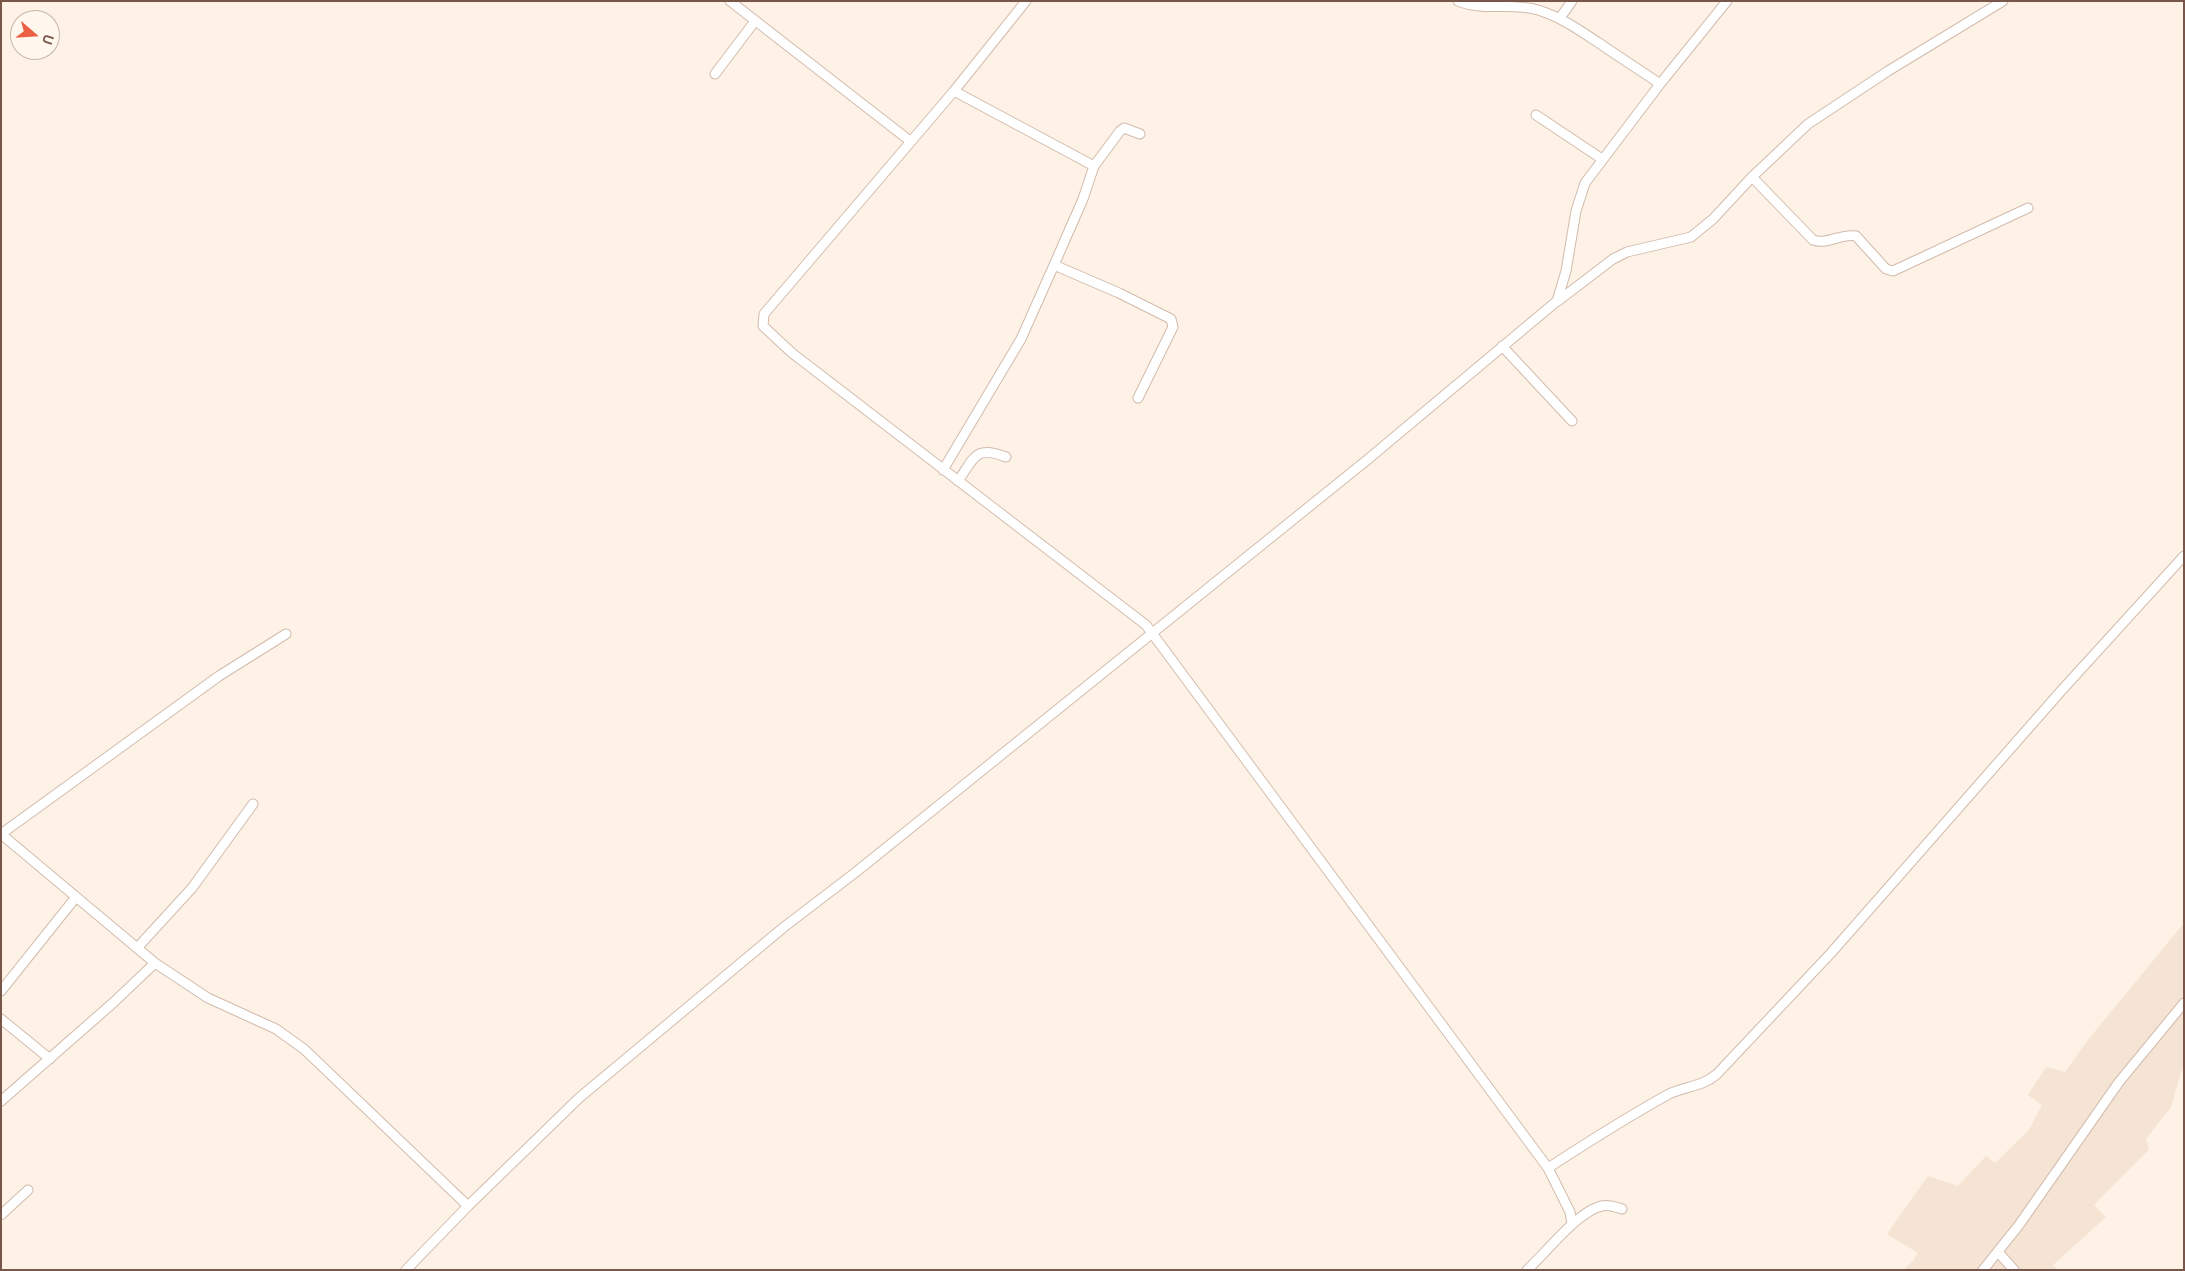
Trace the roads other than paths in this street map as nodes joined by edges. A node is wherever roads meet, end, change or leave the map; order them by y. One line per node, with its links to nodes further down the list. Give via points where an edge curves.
1 (730, 1): 8 (street)
2 (1026, 1): 11 (street)
3 (1458, 1): 7 (street, via 1485,8 1522,6)
4 (1572, 1): 7 (street)
5 (1727, 1): 10 (street)
6 (2003, 1): 17 (street, via 1808,124)
7 (1560, 18): 10 (street)
8 (755, 21): 9 (street); 14 (street)
9 (715, 74)
10 (1660, 84): 15 (street)
11 (954, 91): 14 (street); 16 (street)
12 (1536, 115): 15 (street)
13 (1140, 134): 16 (street, via 1124,128)
14 (910, 141): 25 (street, via 763,316 762,322 766,330 787,348)
15 (1602, 159): 20 (street, via 1580,195 1563,288)
16 (1094, 166): 19 (street)
17 (1752, 177): 18 (street, via 1813,240 1821,242 1847,235 1856,236 1886,269 1893,271); 20 (street, via 1713,219 1691,237 1627,252)
18 (2028, 208)
19 (1054, 265): 22 (street, via 1171,319 1173,326); 25 (street, via 1021,339)
20 (1557, 301): 21 (street)
21 (1502, 346): 23 (street); 28 (street)
22 (1138, 398)
23 (1572, 421)
24 (1006, 456): 26 (street, via 992,451 981,452)
25 (943, 470): 26 (street)
26 (958, 481): 28 (street, via 1133,614)
27 (2184, 556): 40 (street, via 1831,953 1717,1074 1703,1084 1674,1091 1637,1111)
28 (1153, 633): 40 (street); 42 (street, via 761,946 579,1098)
29 (286, 634): 31 (street, via 219,676)
30 (253, 804): 33 (street, via 192,888)
31 (1, 834): 32 (street)
32 (76, 897): 33 (street); 35 (street)
33 (137, 948): 34 (street)
34 (154, 963): 38 (street); 42 (street, via 208,998 276,1029 304,1049)
35 (1, 991)
36 (2184, 1003): 46 (street, via 2119,1082)
37 (1, 1019): 38 (street)
38 (50, 1059): 39 (street)
39 (1, 1101)
40 (1548, 1168): 45 (street, via 1570,1212)
41 (28, 1190): 44 (street)
42 (468, 1206): 47 (street)
43 (1622, 1209): 45 (street, via 1602,1206)
44 (1, 1215)
45 (1572, 1224): 48 (street)
46 (1998, 1252): 49 (street); 50 (street)
47 (409, 1269)
48 (1527, 1270)
49 (1983, 1270)
50 (2014, 1270)

